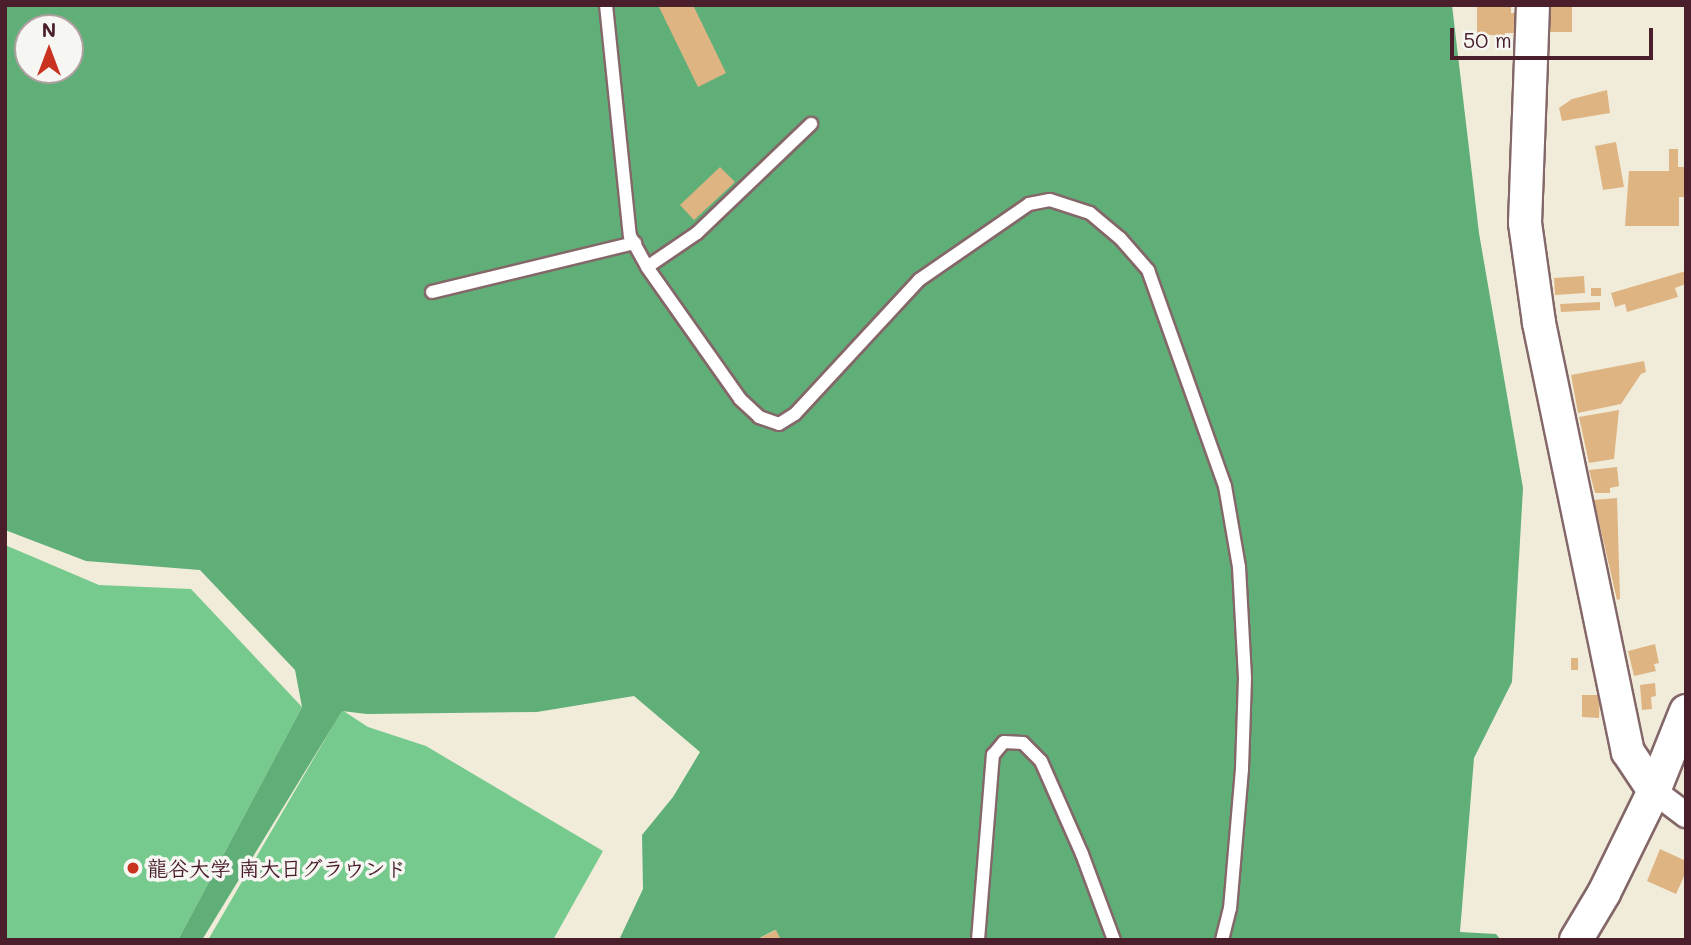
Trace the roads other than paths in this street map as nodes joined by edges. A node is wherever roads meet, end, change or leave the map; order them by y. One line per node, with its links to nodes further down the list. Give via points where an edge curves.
1 (606, 5): 4 (lane)
2 (1533, 5): 8 (street, via 1525,223 1539,323 1628,752)
3 (811, 124): 5 (lane, via 697,233)
4 (635, 243): 5 (lane); 6 (lane)
5 (647, 267): 12 (lane, via 740,399 759,417 779,424 795,414 919,280 1029,204 1050,200 1090,213 1148,270 1225,486 1240,567 1245,678 1242,769 1230,908)
6 (432, 292)
7 (1686, 711): 8 (street)
8 (1654, 792): 9 (street); 13 (street)
9 (1686, 815)
10 (978, 940): 11 (lane, via 993,755 1004,742 1023,743 1041,761)
11 (1115, 940)
12 (1222, 940)
13 (1576, 940)

